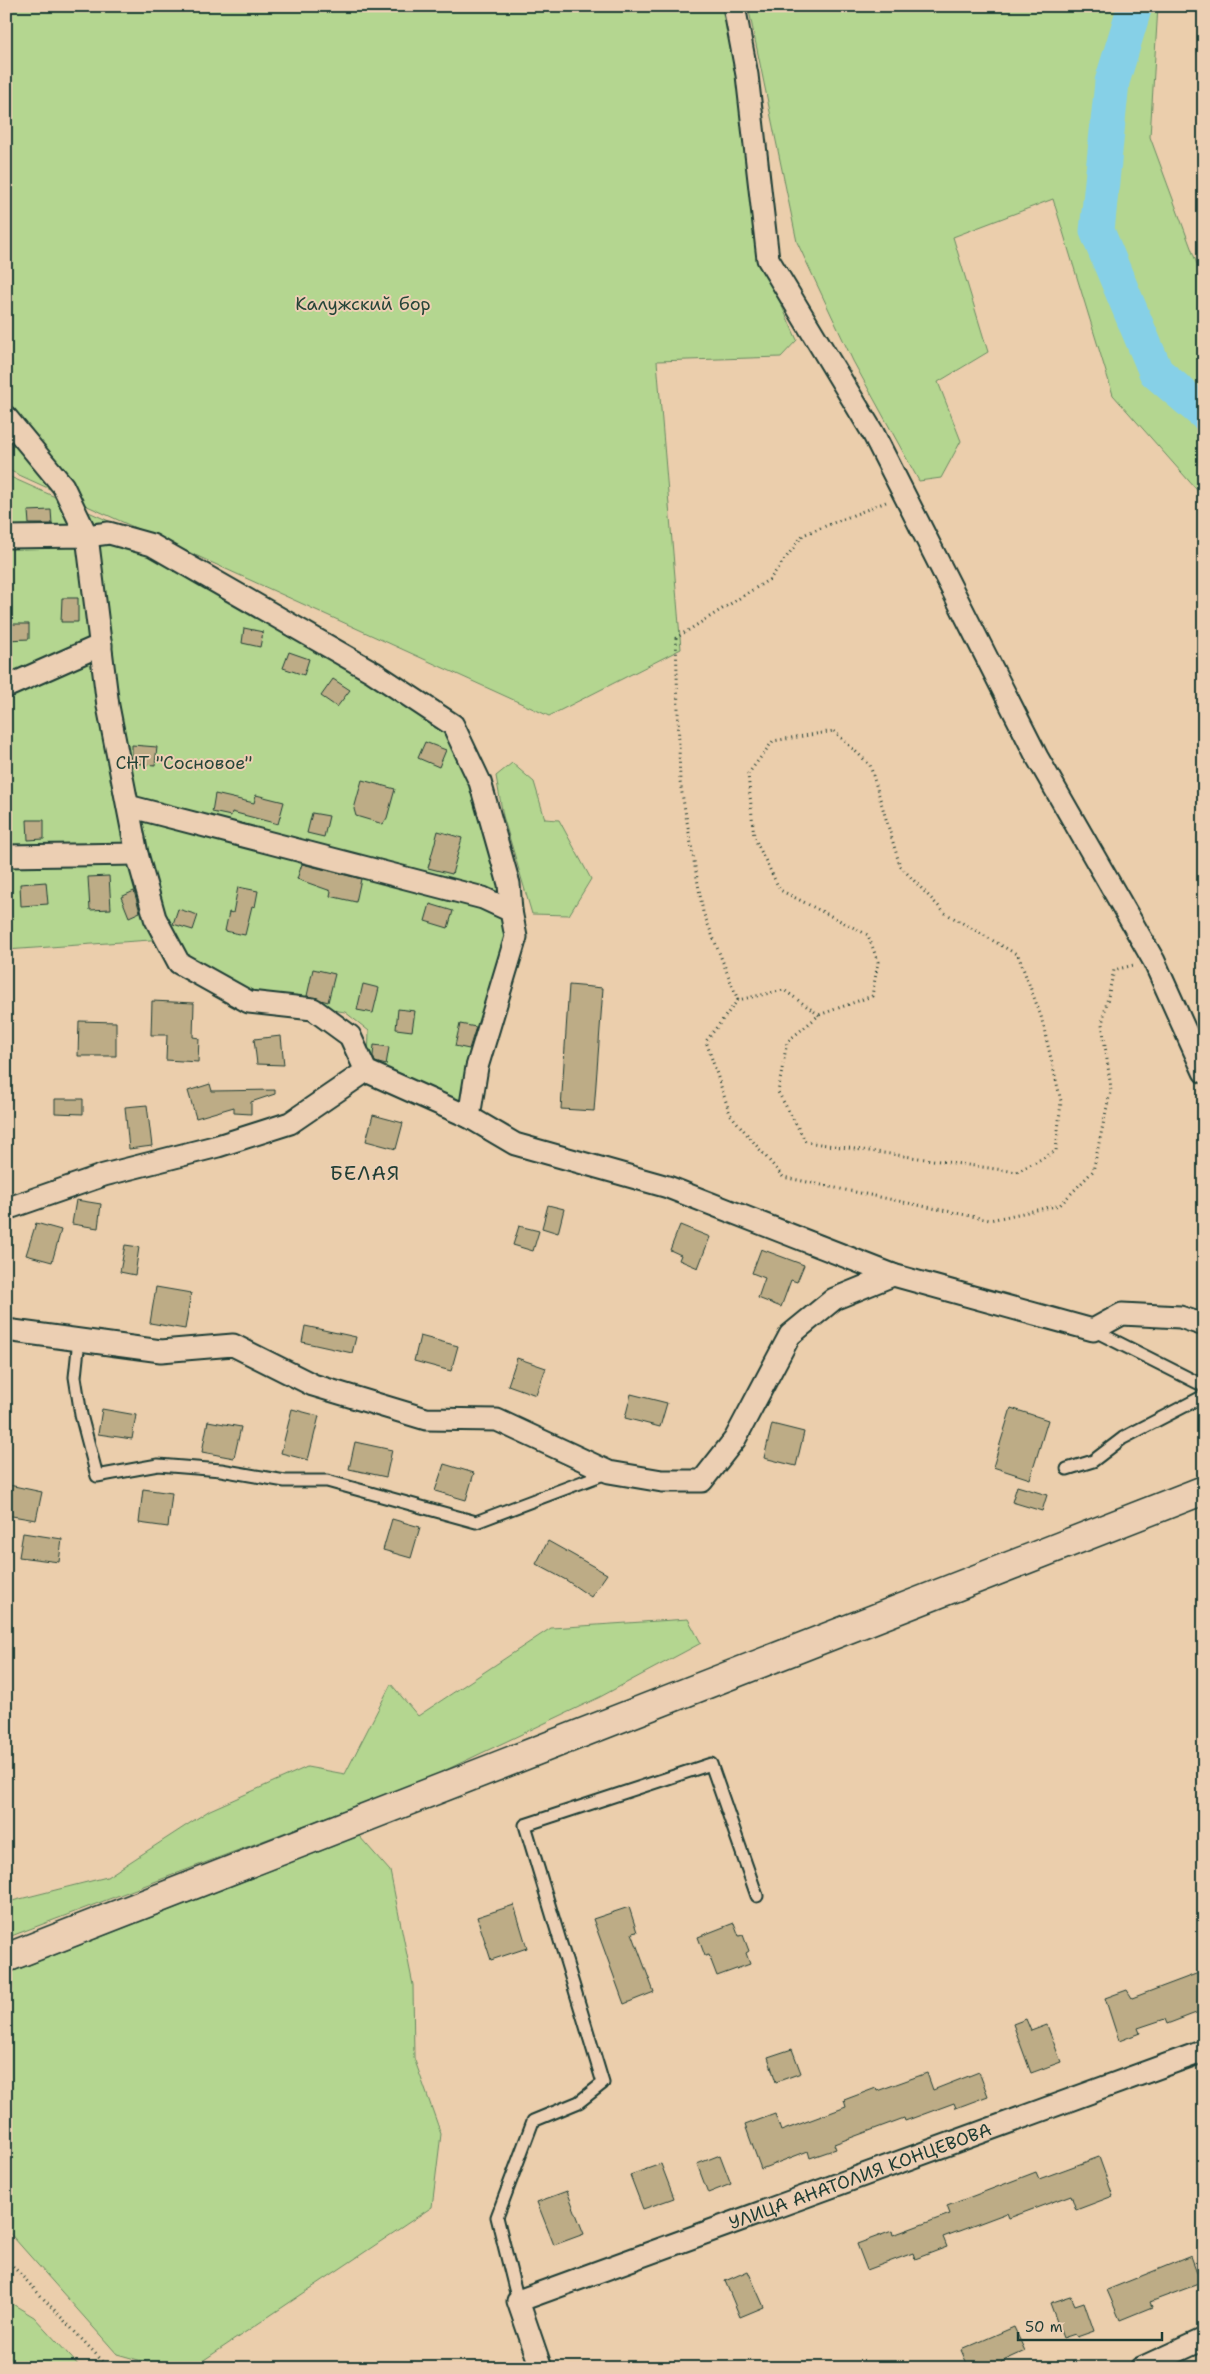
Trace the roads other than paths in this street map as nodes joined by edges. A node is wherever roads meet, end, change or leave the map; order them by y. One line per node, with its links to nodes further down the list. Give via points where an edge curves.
1 (734, 6): 12 (street, via 747,75 768,259 874,433 1037,757 1154,961)
2 (6, 417): 3 (street, via 63,486)
3 (87, 536): 4 (street); 5 (street); 10 (street, via 110,533 152,545 373,672 453,725 480,782 509,884)
4 (6, 537)
5 (101, 645): 6 (street); 7 (street, via 108,706)
6 (6, 687)
7 (128, 806): 8 (street); 10 (street, via 483,898)
8 (137, 854): 9 (street); 11 (street, via 155,918 179,963 249,1002 313,1009 350,1036)
9 (6, 856)
10 (511, 911): 13 (street, via 516,937 477,1068)
11 (366, 1071): 13 (street); 14 (street, via 290,1123 218,1146 104,1175)
12 (1204, 1072)
13 (468, 1117): 15 (street, via 515,1144 668,1187)
14 (6, 1209)
15 (893, 1275): 18 (street); 23 (street, via 834,1299 790,1335 735,1439 702,1481 662,1481)
16 (1204, 1325): 18 (street, via 1180,1317 1122,1314)
17 (6, 1330): 19 (street)
18 (1093, 1330): 20 (lane)
19 (79, 1340): 23 (street, via 161,1351 233,1345 313,1385 426,1419 497,1420); 23 (lane, via 75,1377 81,1415 98,1476 158,1465 220,1470 285,1481 327,1481 476,1522)
20 (1204, 1386)
21 (1204, 1396): 22 (lane, via 1123,1438 1093,1462)
22 (1067, 1469)
23 (609, 1472)
24 (1204, 1490): 26 (main road)
25 (757, 1896): 28 (lane, via 711,1764 525,1824 603,2083 579,2102 532,2121 496,2217)
26 (6, 1958)
27 (1204, 2051): 28 (street, УЛИЦА АНАТОЛИЯ КОНЦЕВОВА)
28 (518, 2301): 30 (street)
29 (1204, 2339): 31 (street)
30 (541, 2368)
31 (1141, 2368)

